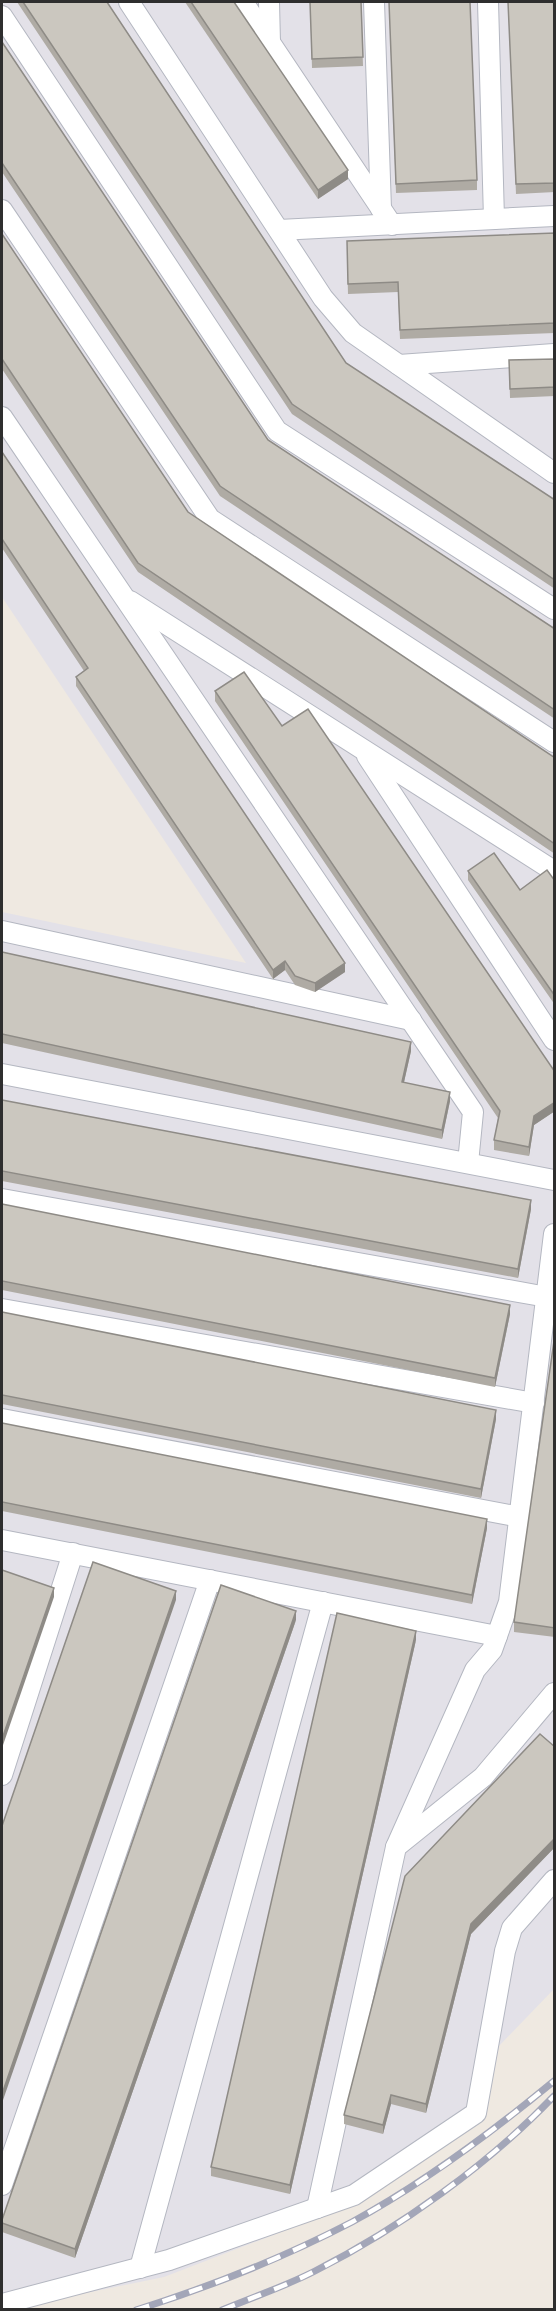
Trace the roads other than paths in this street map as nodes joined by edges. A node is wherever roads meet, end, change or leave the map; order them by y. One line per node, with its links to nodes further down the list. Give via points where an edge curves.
1 (129, 2): 12 (lane)
2 (243, 2): 7 (lane)
3 (269, 2): 7 (lane)
4 (374, 2): 10 (lane)
5 (488, 2): 11 (lane)
6 (2, 16): 18 (lane, via 277,431)
7 (270, 43): 10 (lane)
8 (2, 210): 19 (lane, via 210,519)
9 (555, 216): 11 (lane)
10 (387, 217): 11 (lane); 12 (lane)
11 (494, 219)
12 (279, 230): 14 (lane, via 323,298 353,333)
13 (555, 354): 14 (lane)
14 (399, 365): 16 (lane)
15 (2, 417): 17 (lane)
16 (554, 472)
17 (123, 596): 20 (lane); 23 (lane)
18 (555, 609)
19 (555, 742)
20 (363, 749): 21 (lane); 24 (lane)
21 (555, 871)
22 (2, 931): 23 (lane)
23 (411, 1020): 26 (lane, via 473,1112)
24 (555, 1040)
25 (2, 1074): 26 (lane)
26 (468, 1163): 27 (lane)
27 (555, 1180)
28 (2, 1199): 30 (lane)
29 (555, 1234): 30 (lane)
30 (547, 1297): 32 (lane)
31 (2, 1309): 32 (lane)
32 (534, 1403): 34 (lane)
33 (2, 1419): 34 (lane)
34 (520, 1517): 39 (lane, via 509,1602)
35 (2, 1540): 36 (lane)
36 (73, 1553): 37 (lane); 41 (lane)
37 (210, 1580): 38 (lane); 44 (lane)
38 (323, 1602): 39 (lane); 46 (lane)
39 (497, 1636): 42 (lane, via 492,1650 475,1670)
40 (555, 1693): 42 (lane, via 483,1777)
41 (2, 1775)
42 (396, 1847): 45 (lane)
43 (555, 1880): 45 (lane, via 512,1928 476,2112 354,2195)
44 (2, 2185)
45 (317, 2208): 46 (lane)
46 (140, 2268): 47 (lane)
47 (2, 2304)

